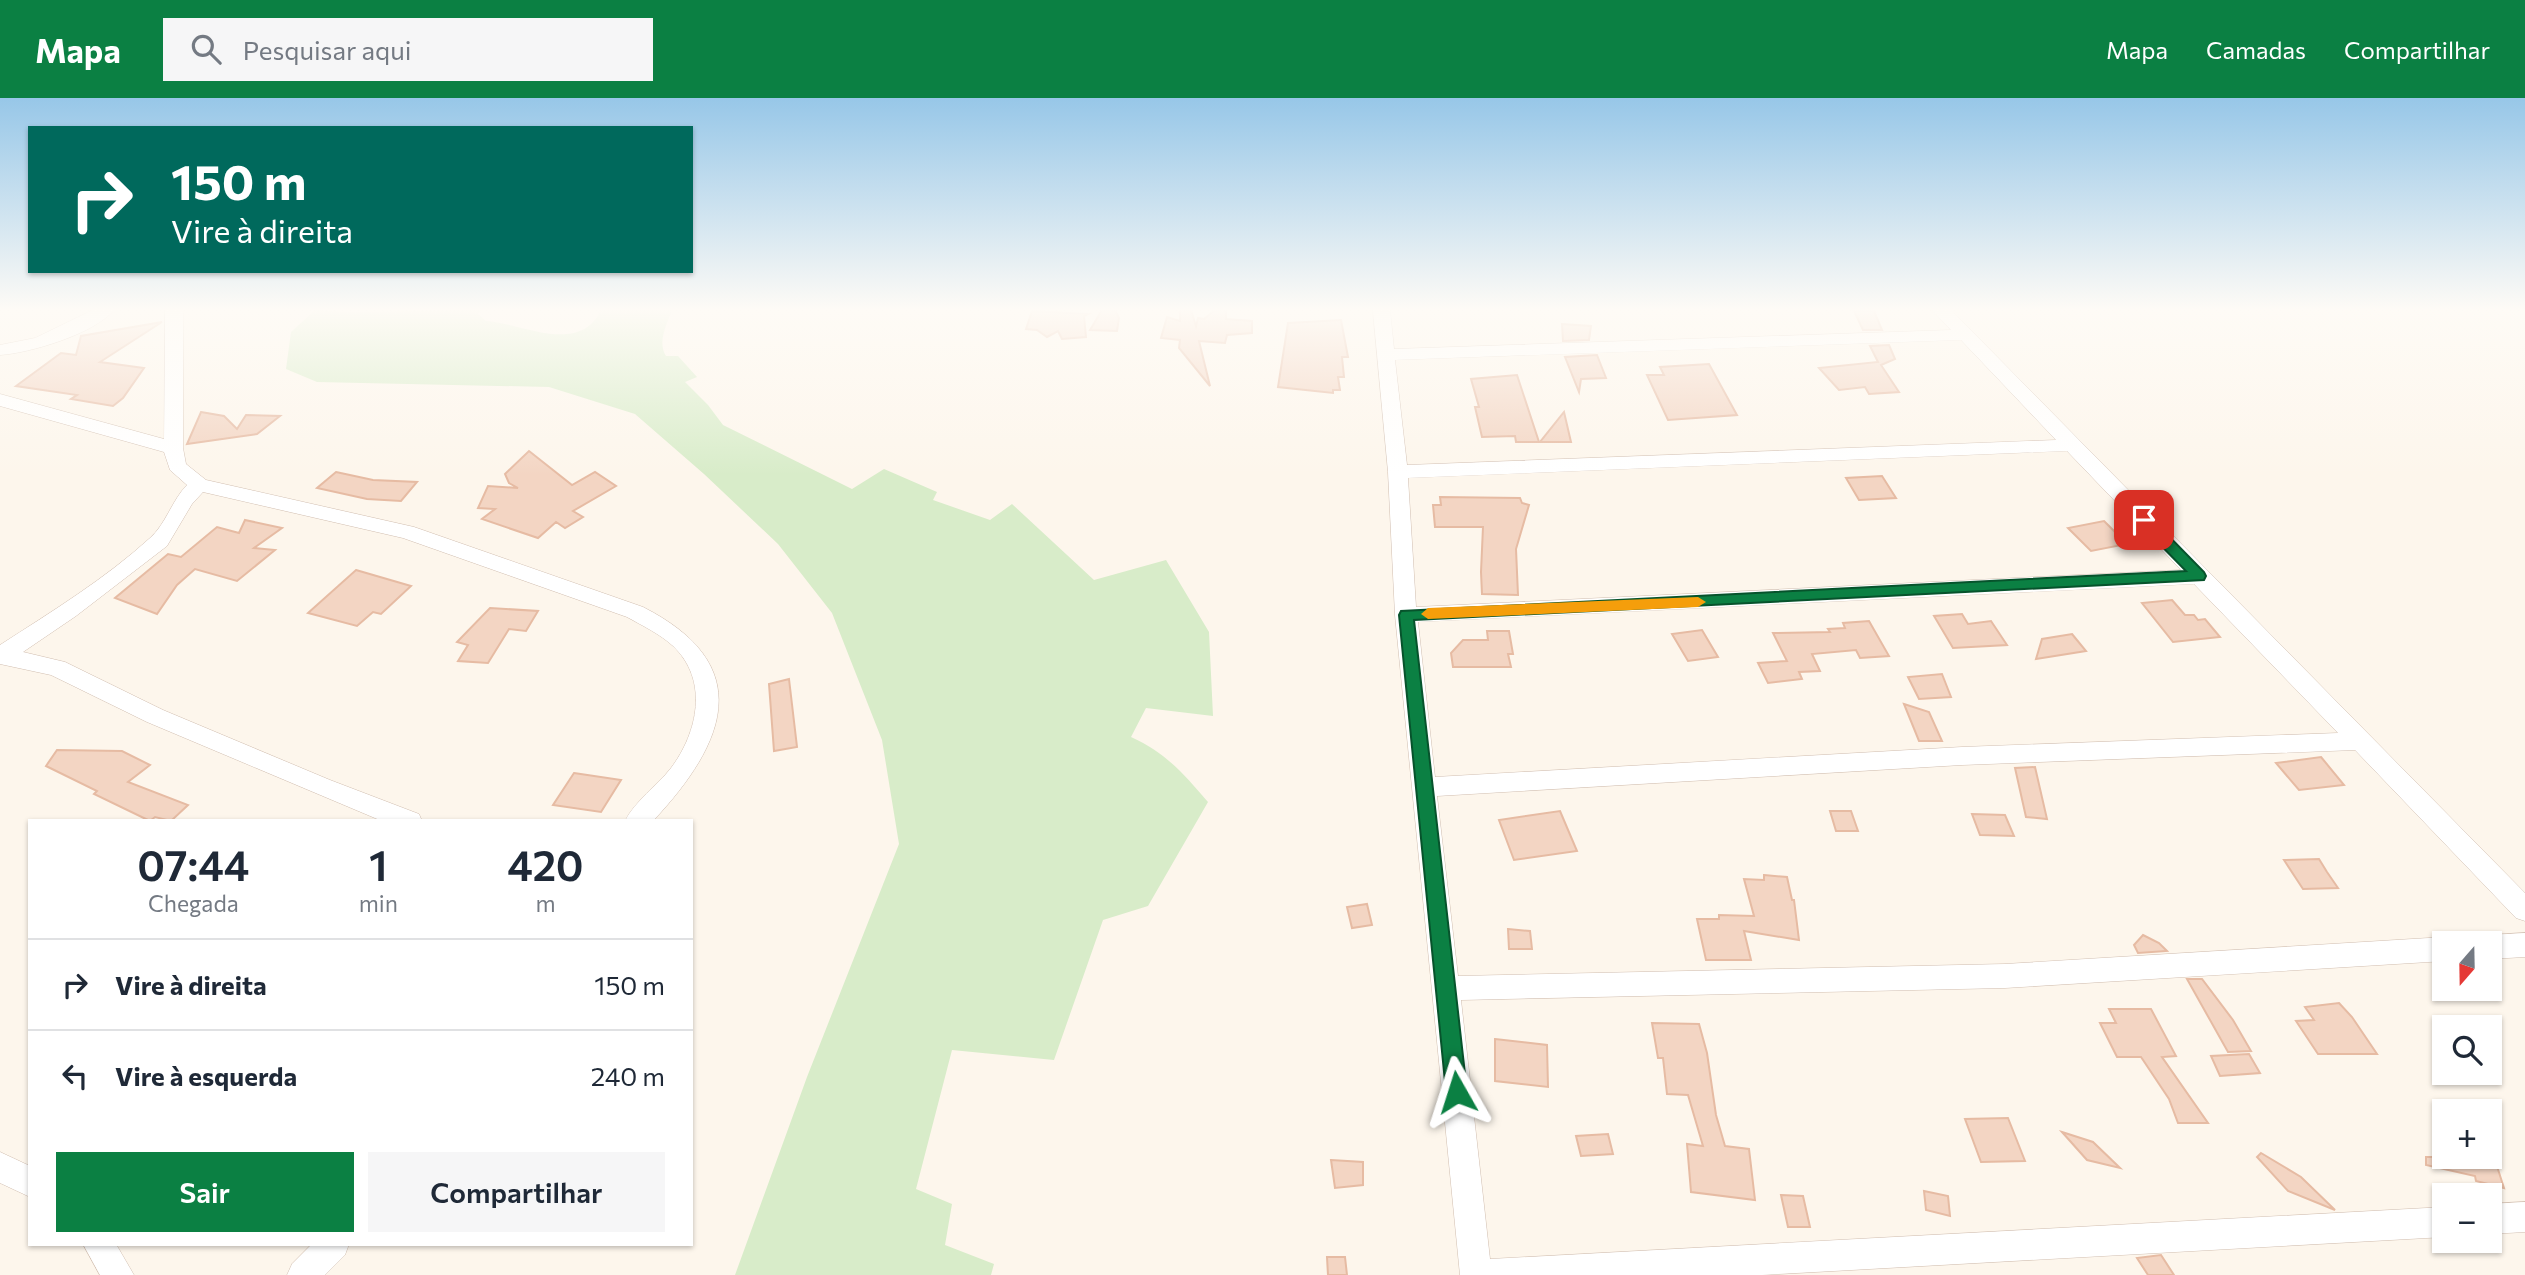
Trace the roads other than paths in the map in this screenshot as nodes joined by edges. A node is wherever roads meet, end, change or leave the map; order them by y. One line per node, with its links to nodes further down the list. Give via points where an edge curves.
1 (174, 365): 6 (street)
2 (1387, 365): 7 (street)
3 (1994, 365): 5 (street)
4 (0, 400): 6 (street)
5 (2070, 445): 7 (street); 9 (street)
6 (173, 448): 8 (street, via 177,466)
7 (1398, 472): 10 (street)
8 (199, 485): 11 (street, via 184,500 160,541 68,611); 15 (street, via 407,532 635,612 683,641 699,660 708,683 709,711 684,769)
9 (2199, 576): 10 (street); 12 (street)
10 (1406, 615): 13 (street)
11 (0, 655): 14 (street, via 57,668 155,716)
12 (2361, 741): 13 (street, via 1962,756); 16 (street)
13 (1426, 787): 20 (street)
14 (405, 819)
15 (639, 819)
16 (2525, 910)
17 (2525, 945): 18 (street)
18 (2502, 946)
19 (2432, 950): 20 (street, via 2006,976)
20 (1445, 988): 30 (street)
21 (0, 1167): 22 (street)
22 (28, 1181)
23 (2525, 1217): 24 (street)
24 (2502, 1218)
25 (2432, 1223): 30 (street)
26 (99, 1246): 28 (street)
27 (332, 1246): 29 (street)
28 (118, 1275)
29 (303, 1275)
30 (1477, 1275)

